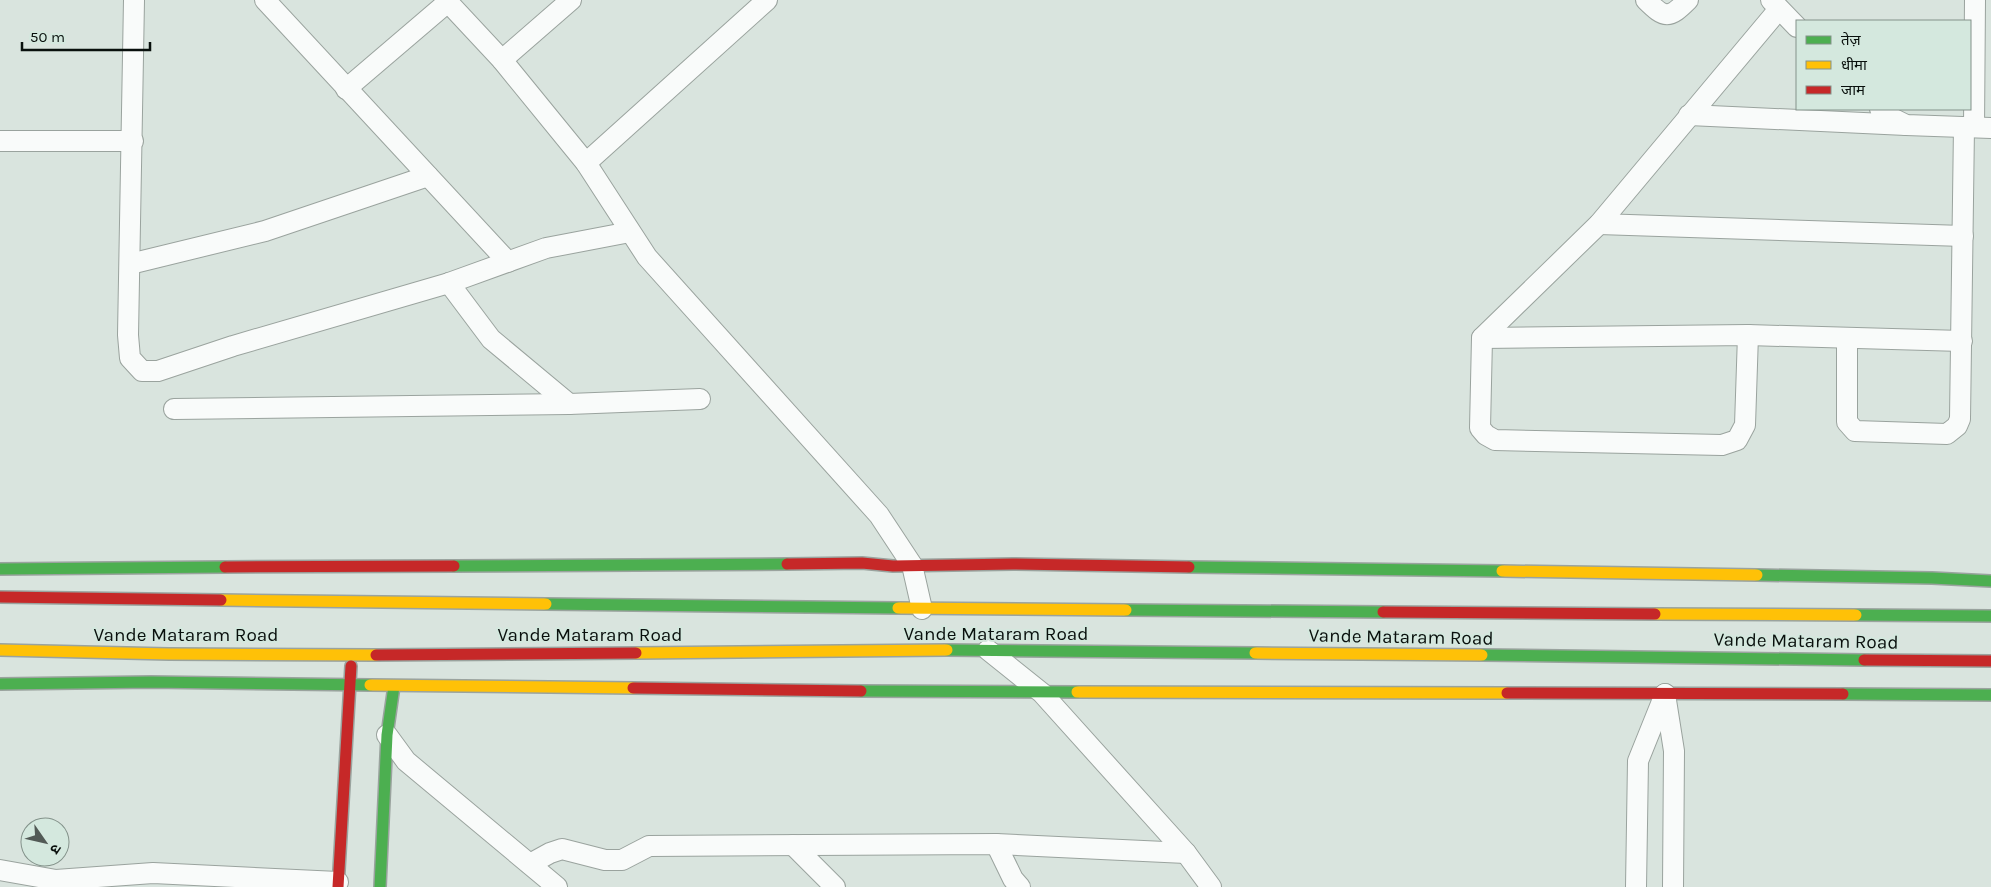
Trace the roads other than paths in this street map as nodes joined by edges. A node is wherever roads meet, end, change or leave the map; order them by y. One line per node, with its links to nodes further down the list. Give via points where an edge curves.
1 (134, 0): 18 (street)
2 (265, 0): 12 (street)
3 (572, 0): 11 (street)
4 (1646, 0): 5 (street, via 1669,15)
5 (1688, 0)
6 (1975, 0): 16 (street)
7 (447, 1): 11 (street); 12 (street)
8 (760, 2): 19 (street)
9 (1775, 4): 10 (street); 14 (street)
10 (1796, 26)
11 (502, 60): 19 (street)
12 (346, 89): 20 (street)
13 (1881, 110): 15 (street)
14 (1689, 115): 15 (street); 21 (street)
15 (1906, 126): 16 (street)
16 (1976, 127): 23 (street)
17 (0, 141): 18 (street)
18 (132, 141): 25 (street)
19 (586, 163): 22 (street)
20 (428, 176): 24 (street); 25 (street, via 265,231)
21 (1599, 224): 23 (street); 28 (street)
22 (630, 232): 24 (street, via 546,248); 34 (street, via 648,257 880,515)
23 (1963, 236): 30 (street)
24 (508, 262): 26 (street)
25 (130, 264): 26 (street, via 130,358 142,371 158,372 233,346)
26 (449, 283): 32 (street, via 491,339)
27 (1748, 335): 28 (street); 28 (street, via 1745,425 1737,440 1722,445 1495,440 1480,428); 29 (street)
28 (1482, 338)
29 (1847, 338): 30 (street); 30 (street, via 1847,422 1860,432 1947,434 1953,430 1960,419)
30 (1962, 341)
31 (700, 399): 32 (street)
32 (569, 404): 33 (street)
33 (174, 410)
34 (912, 565): 35 (street); 36 (street, via 1023,564); 38 (street)
35 (0, 569)
36 (1991, 581)
37 (0, 598): 38 (street, Vande Mataram Road)
38 (922, 609): 39 (street, Vande Mataram Road)
39 (1991, 616)
40 (0, 650): 42 (street, Vande Mataram Road)
41 (988, 650): 42 (street, Vande Mataram Road); 43 (street, Vande Mataram Road); 47 (street)
42 (352, 655): 45 (street)
43 (1991, 661)
44 (0, 684): 45 (street)
45 (350, 685): 46 (street); 56 (street)
46 (394, 686): 47 (street); 50 (street)
47 (1042, 693): 48 (street, via 1129,690); 53 (street)
48 (1664, 694): 49 (street); 63 (street, via 1638,761); 64 (street, via 1674,751)
49 (1991, 695)
50 (387, 735): 54 (street, via 406,761); 58 (street)
51 (996, 844): 52 (street); 53 (street); 61 (street)
52 (793, 845): 54 (street, via 649,846 622,860 605,860 562,848); 60 (street)
53 (1186, 853): 62 (street)
54 (530, 864): 59 (street)
55 (0, 871): 56 (street, via 56,880 153,873); 57 (street)
56 (338, 884)
57 (12, 887)
58 (380, 887)
59 (558, 887)
60 (835, 887)
61 (1020, 887)
62 (1211, 887)
63 (1636, 887)
64 (1673, 887)

